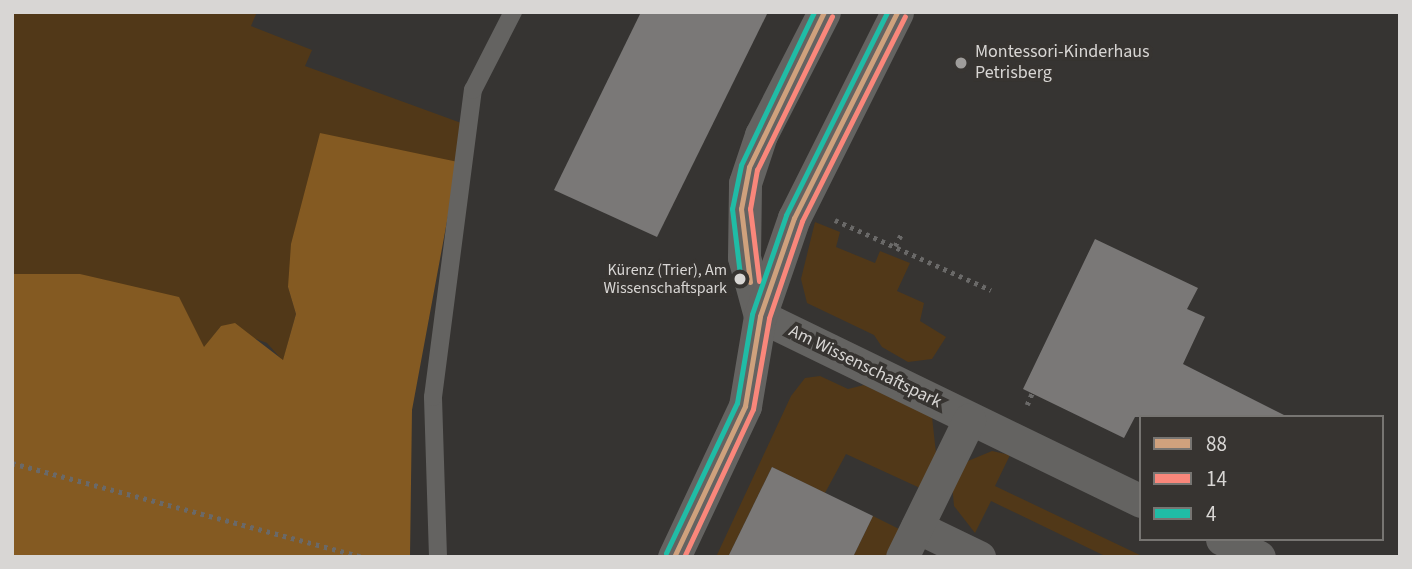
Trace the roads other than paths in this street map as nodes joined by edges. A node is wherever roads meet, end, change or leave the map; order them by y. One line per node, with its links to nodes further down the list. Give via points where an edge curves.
1 (513, 12): 9 (lane, via 473,90 433,397)
2 (824, 12): 4 (street, via 761,135 745,183 744,257)
3 (897, 12): 4 (street, via 793,218)
4 (760, 316): 5 (street, Am Wissenschaftspark); 10 (street, via 746,406)
5 (969, 420): 6 (street, Am Wissenschaftspark); 7 (street)
6 (1139, 500)
7 (917, 527): 11 (street); 12 (street)
8 (1226, 541): 13 (street)
9 (438, 557)
10 (674, 557)
11 (902, 557)
12 (979, 557)
13 (1259, 557)

